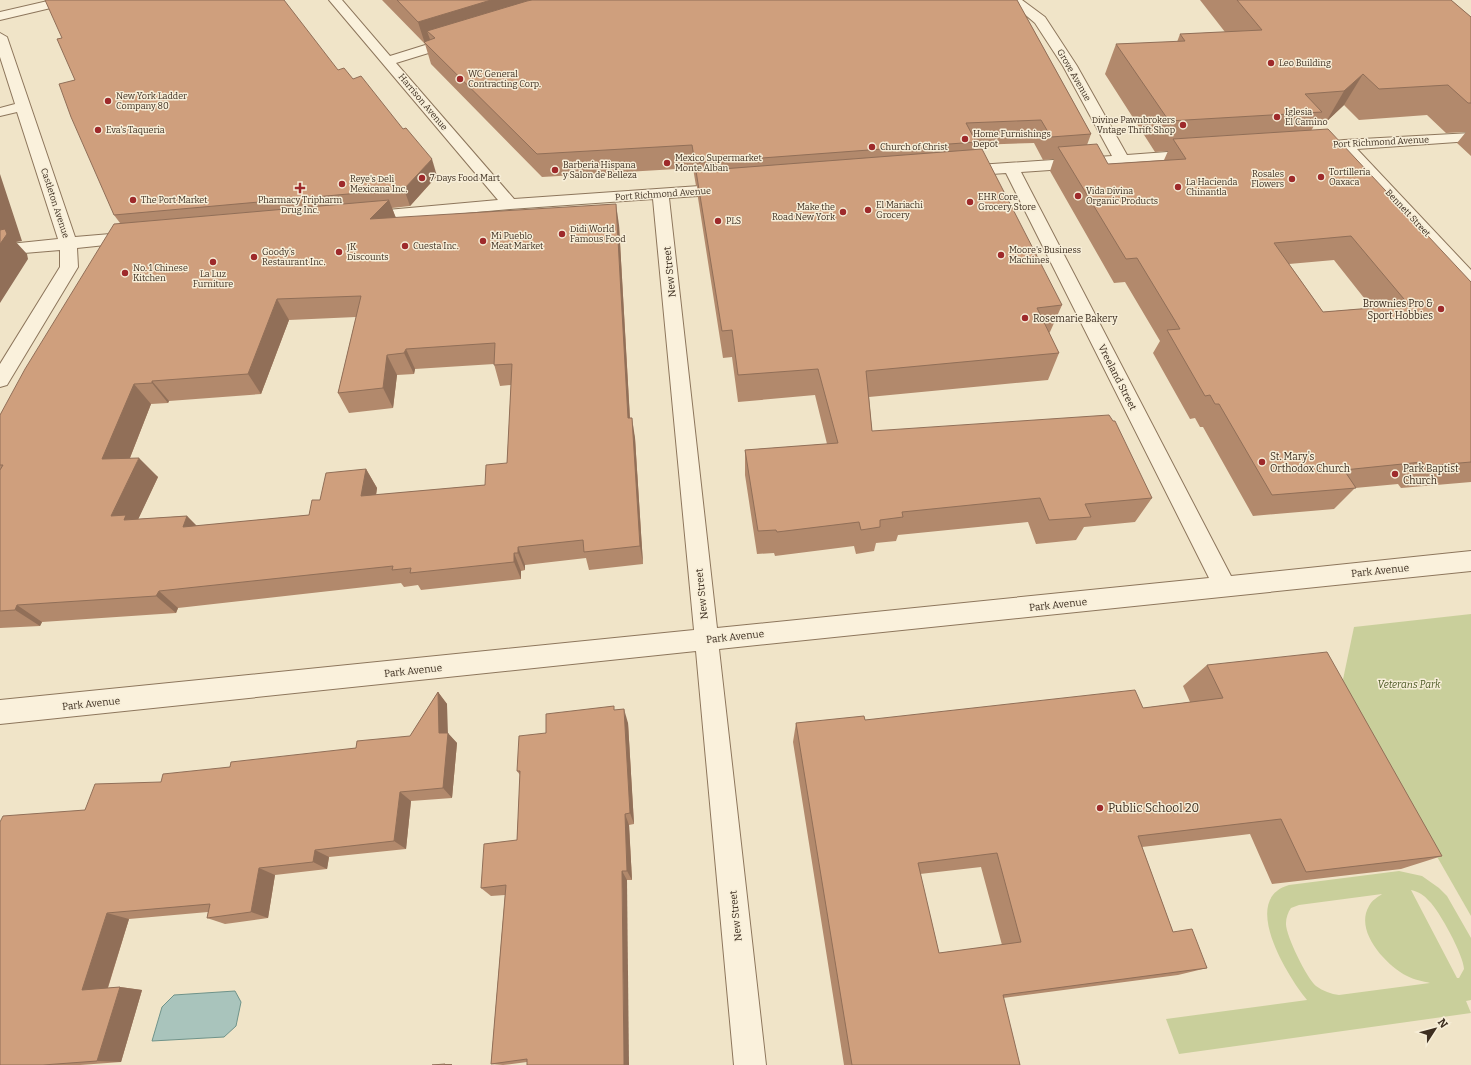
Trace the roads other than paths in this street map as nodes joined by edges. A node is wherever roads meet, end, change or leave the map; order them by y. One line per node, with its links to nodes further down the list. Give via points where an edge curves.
1 (68, 0): 4 (street)
2 (335, 0): 7 (street, Harrison Avenue)
3 (1014, 0): 14 (street, Grove Avenue, via 1040,20 1070,66)
4 (0, 16)
5 (470, 35): 7 (street)
6 (0, 37): 8 (street, Castleton Avenue)
7 (388, 61): 19 (street, Harrison Avenue)
8 (23, 106): 9 (street); 22 (street, Castleton Avenue)
9 (0, 112)
10 (1471, 137): 11 (street, Port Richmond Avenue)
11 (1344, 144): 12 (street, Port Richmond Avenue); 24 (street, Bennett Street)
12 (1297, 148)
13 (1209, 154): 14 (street)
14 (1122, 160): 15 (street)
15 (1011, 167): 16 (street); 27 (street, Vreeland Street)
16 (946, 172)
17 (740, 188): 18 (street, Port Richmond Avenue)
18 (661, 195): 19 (street, Port Richmond Avenue); 28 (street, New Street)
19 (510, 204): 20 (street, Port Richmond Avenue)
20 (348, 218)
21 (152, 235): 22 (street)
22 (68, 243): 23 (street); 25 (street, Castleton Avenue, via 69,267)
23 (0, 250)
24 (1471, 281)
25 (0, 380)
26 (1471, 561): 27 (street, Park Avenue)
27 (1225, 586): 28 (street, Park Avenue)
28 (706, 639): 29 (street, Park Avenue); 30 (street, New Street)
29 (0, 712)
30 (750, 1065)

